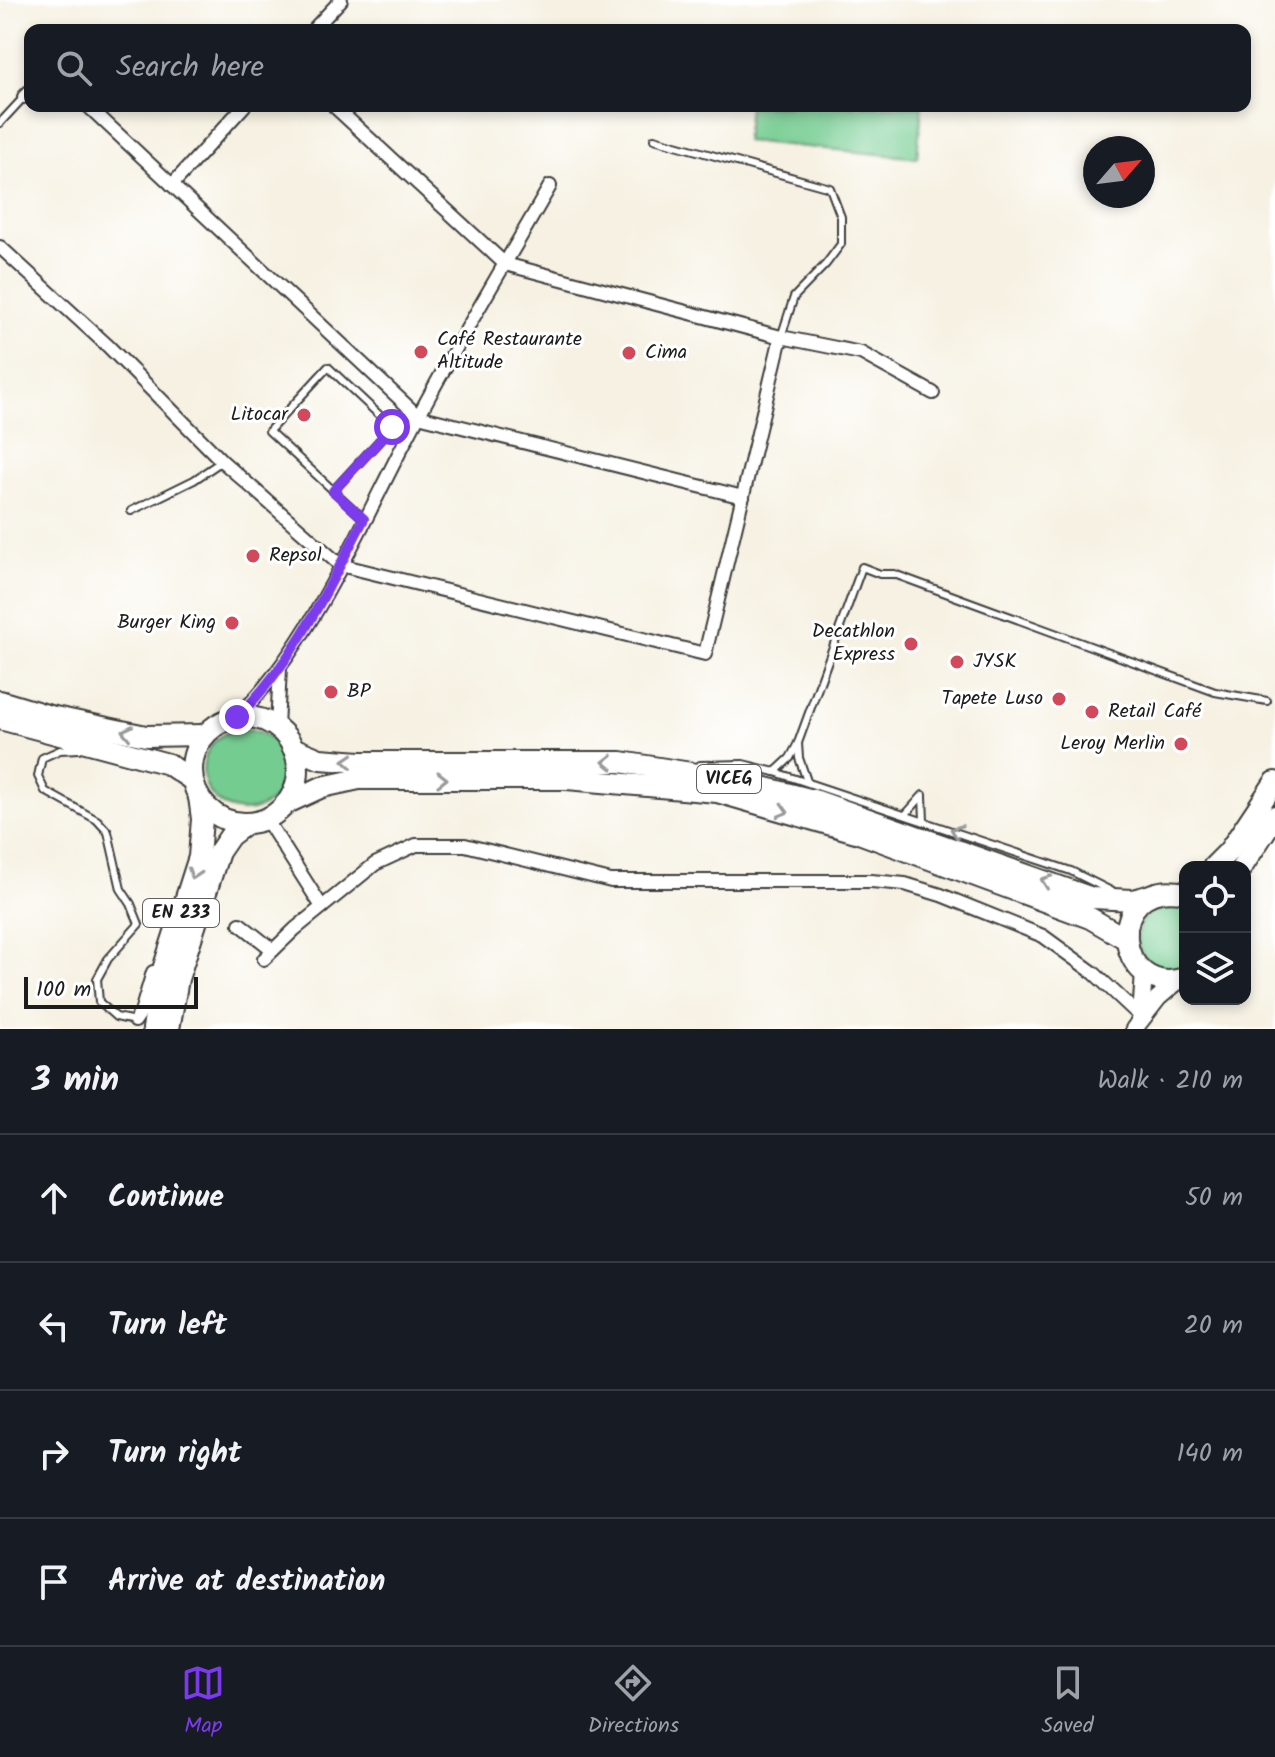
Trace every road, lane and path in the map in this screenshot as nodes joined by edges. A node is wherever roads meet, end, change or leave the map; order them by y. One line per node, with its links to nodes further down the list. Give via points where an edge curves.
1 (341, 0): 2 (street)
2 (319, 24)
3 (24, 97): 7 (lane)
4 (94, 112): 9 (street)
5 (239, 112): 9 (street)
6 (340, 112): 12 (street)
7 (0, 123)
8 (654, 139): 13 (lane, via 830,188 841,217 841,244 794,297)
9 (172, 185): 15 (street)
10 (550, 186): 12 (street)
11 (0, 247): 16 (street)
12 (505, 264): 13 (street); 15 (street)
13 (781, 337): 14 (street, via 861,353); 18 (street)
14 (933, 393)
15 (418, 416): 18 (street); 20 (street)
16 (222, 461): 19 (lane); 21 (street)
17 (333, 491): 17 (lane, via 269,431 328,367 392,427); 20 (lane)
18 (743, 497): 21 (street, via 705,654)
19 (131, 511)
20 (364, 519): 21 (street)
21 (340, 565): 22 (street)
22 (280, 668): 25 (street); 27 (street)
23 (0, 701): 28 (main road, one-way to 23, via 146,736)
24 (1267, 701): 29 (lane, via 1215,692 894,574 862,567)
25 (237, 717): 27 (main road); 28 (main road)
26 (0, 719): 30 (main road)
27 (277, 727): 31 (main road)
28 (204, 735): 36 (main road, via 192,764)
29 (798, 743): 33 (lane); 34 (lane)
30 (110, 747): 36 (main road, via 168,764); 53 (lane, via 60,750 42,758 38,776 45,791 97,820 108,832 121,889 139,924 97,979 99,1002 116,1017)
31 (293, 748): 32 (main road, VICEG, one-way to 31, via 361,762 320,759); 37 (main road, via 297,777)
32 (660, 766): 33 (lane, via 743,764); 45 (main road, VICEG, one-way to 32, via 1092,898 817,801)
33 (775, 772): 34 (lane)
34 (807, 781): 38 (lane)
35 (1275, 782): 42 (main road)
36 (196, 789): 40 (main road, via 220,817); 53 (main road, EN 233, one-way to 53, via 202,819 199,857)
37 (285, 804): 40 (main road); 48 (main road, VICEG, one-way to 48, via 322,787 359,779 567,779 717,792 859,833 1090,918)
38 (906, 814): 41 (lane); 41 (lane, via 923,795)
39 (1275, 816): 43 (main road)
40 (256, 821): 46 (street); 54 (main road, EN 233, via 230,836 219,852 178,979)
41 (924, 821): 45 (lane, one-way to 41)
42 (1219, 861)
43 (1246, 861)
44 (1179, 889): 45 (main road, VICEG)
45 (1140, 898): 48 (main road)
46 (322, 907): 47 (street, via 269,955); 52 (street, via 375,864 416,845 465,845 611,881 905,884 1043,936 1094,973)
47 (240, 924)
48 (1126, 939): 49 (main road)
49 (1144, 972): 50 (main road); 52 (street)
50 (1179, 980)
51 (1179, 983): 52 (street)
52 (1138, 1023)
53 (144, 1025)
54 (169, 1029)

